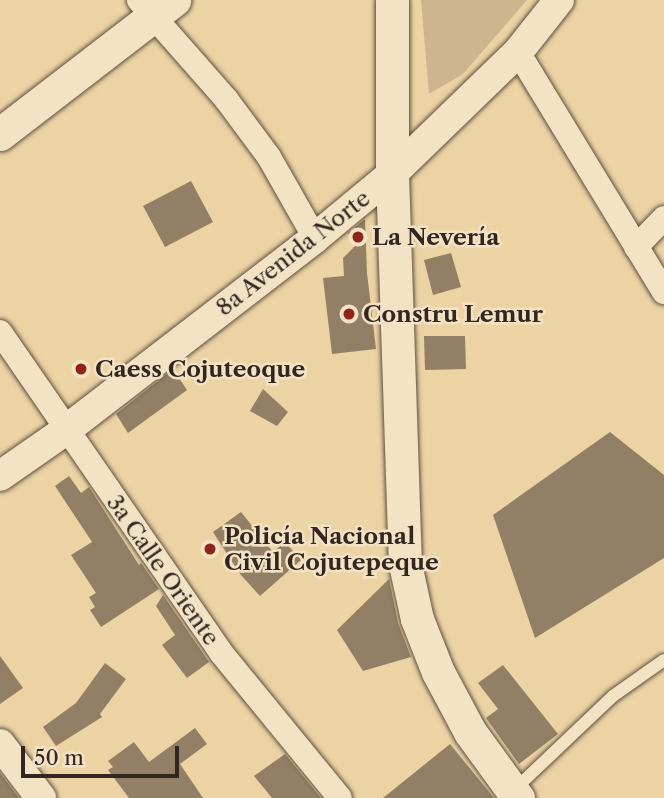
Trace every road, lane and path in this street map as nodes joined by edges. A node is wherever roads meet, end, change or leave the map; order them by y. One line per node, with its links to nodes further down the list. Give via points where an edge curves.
1 (392, 0): 6 (main road)
2 (559, 0): 4 (street, 8a Avenida Norte)
3 (155, 5): 5 (main road); 8 (street, via 270,157)
4 (518, 52): 6 (street, 8a Avenida Norte); 9 (street)
5 (0, 134)
6 (392, 174): 8 (street, 8a Avenida Norte); 16 (main road, via 401,525 408,584 417,619 452,700)
7 (664, 218): 9 (street)
8 (315, 238): 12 (street, 8a Avenida Norte)
9 (636, 247): 10 (street)
10 (664, 292)
11 (0, 332): 12 (street, 3a Calle Oriente)
12 (66, 430): 13 (street, 8a Avenida Norte); 18 (street, 3a Calle Oriente, via 222,654)
13 (0, 477)
14 (664, 660): 16 (lane, via 613,696)
15 (0, 744): 17 (street)
16 (515, 794)
17 (41, 798)
18 (340, 798)

